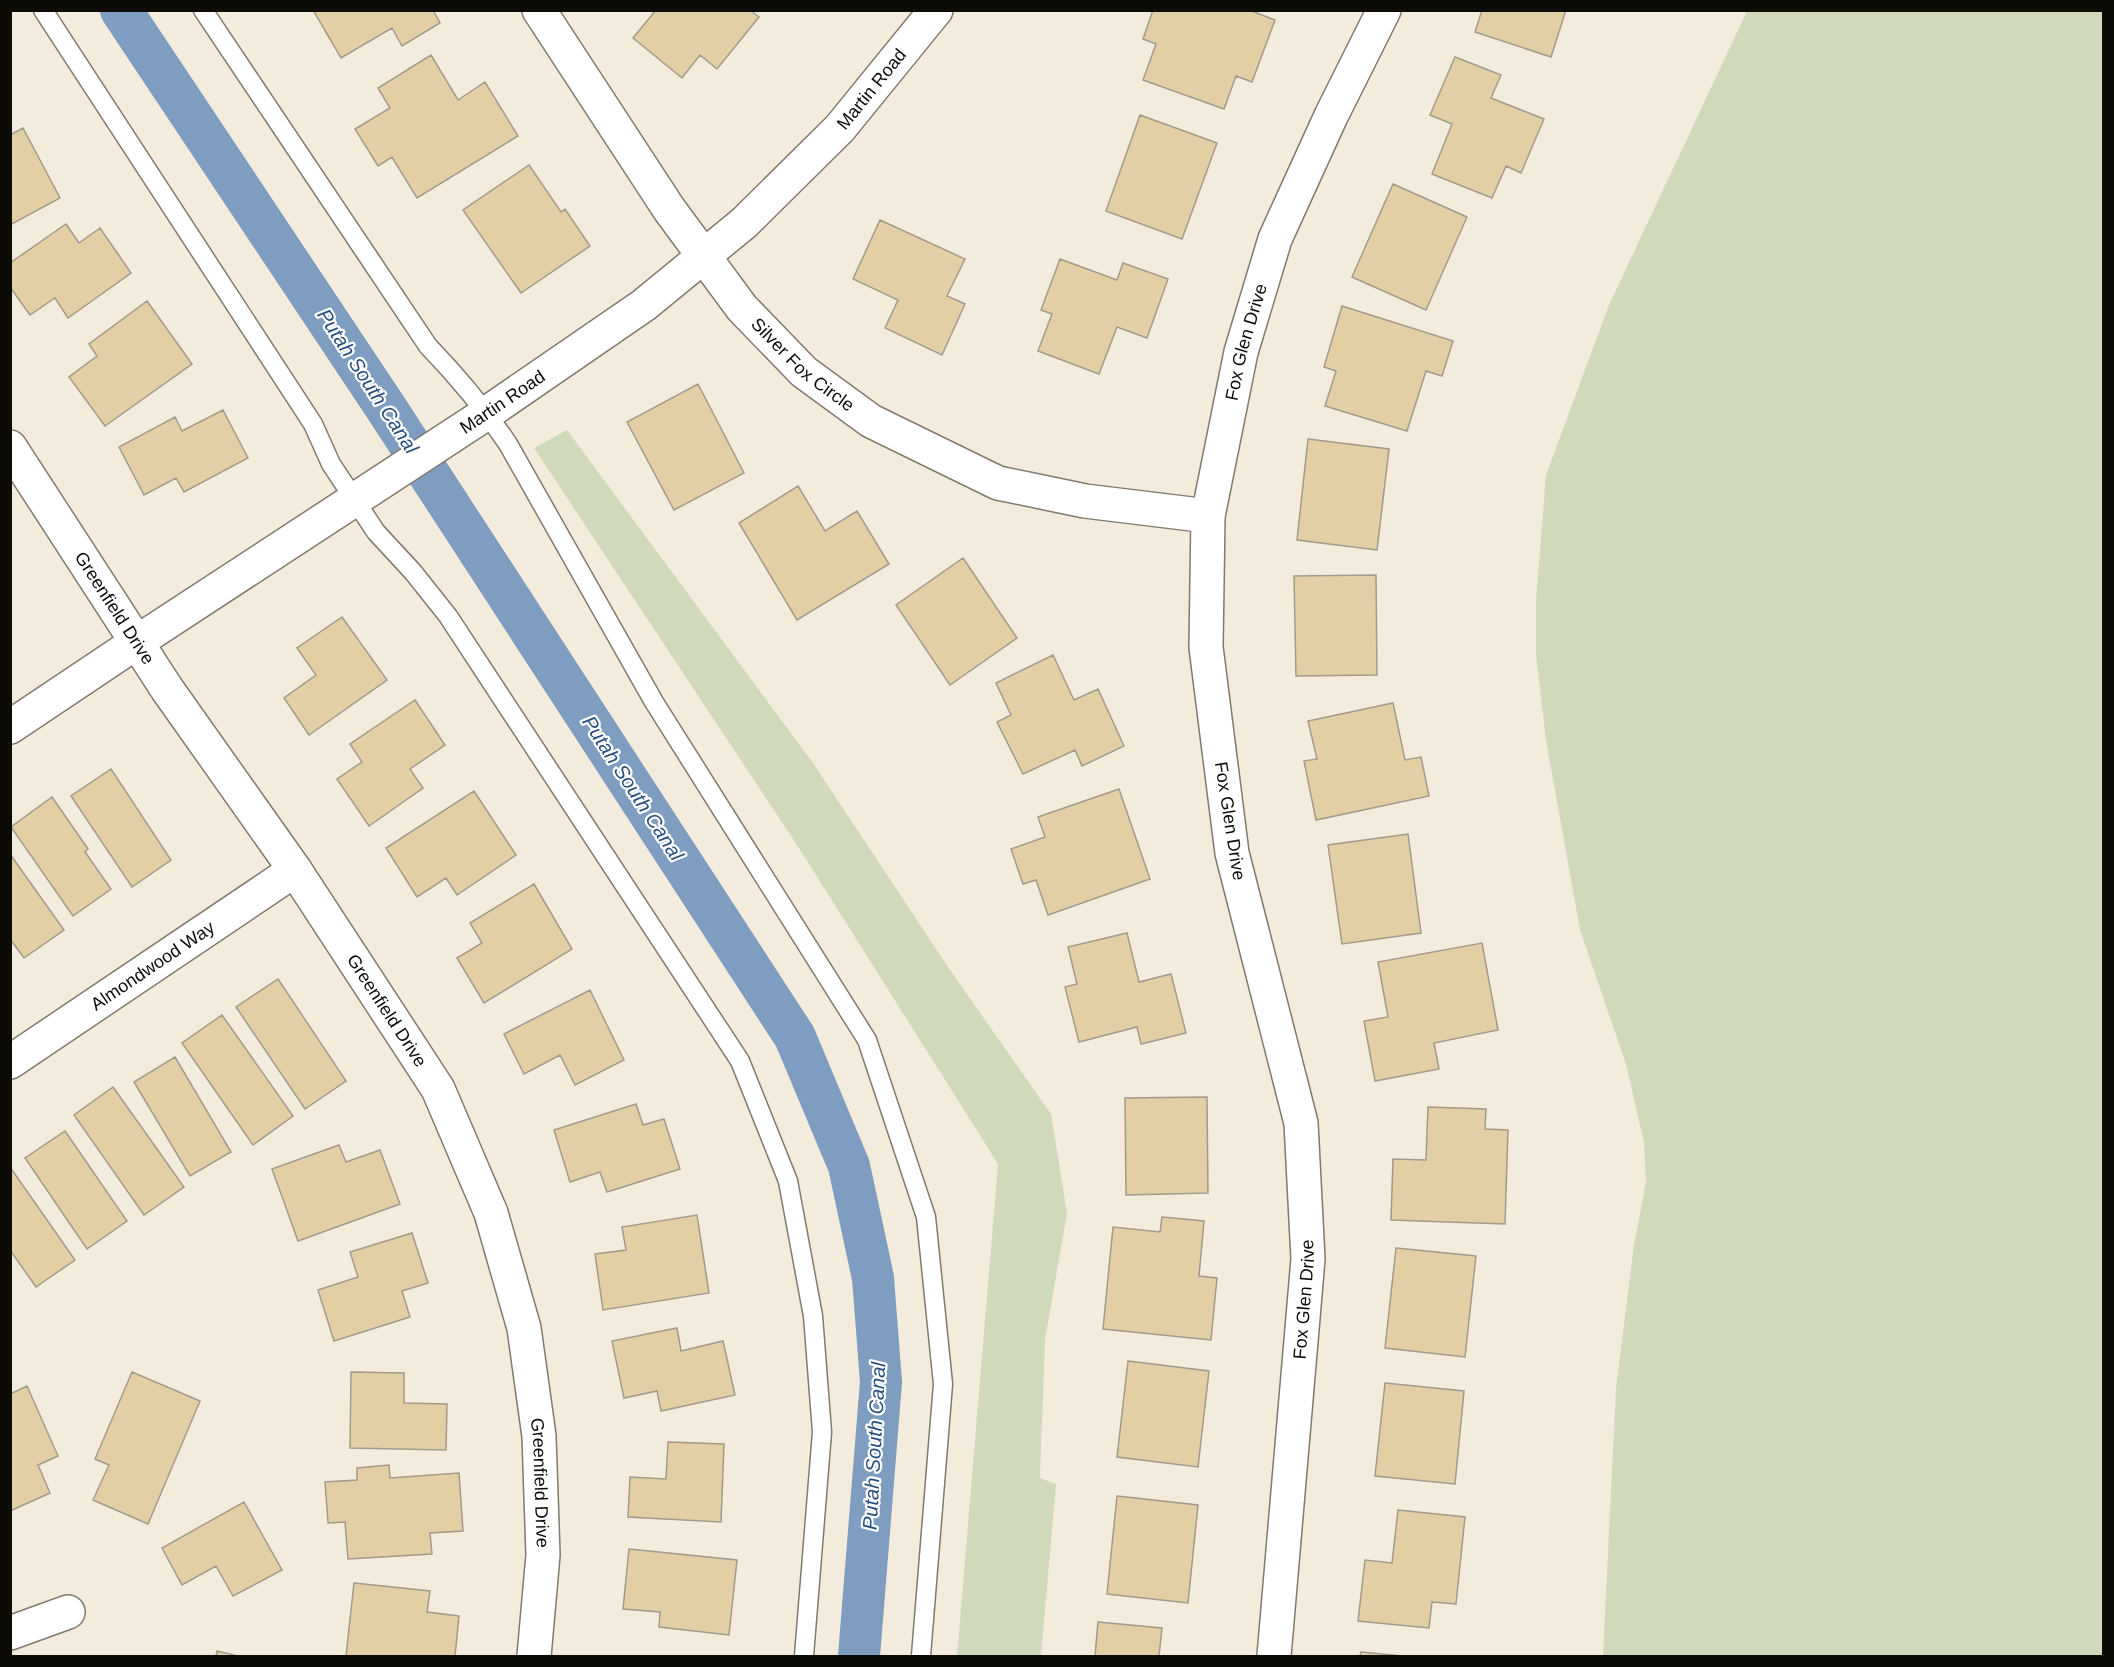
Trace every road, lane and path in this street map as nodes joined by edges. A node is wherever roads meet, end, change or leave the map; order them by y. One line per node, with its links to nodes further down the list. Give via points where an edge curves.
1 (43, 10): 9 (lane, via 313,424 331,464)
2 (203, 10): 7 (lane, via 428,346 460,379)
3 (539, 10): 6 (street, Silver Fox Circle)
4 (936, 10): 6 (street, Martin Road, via 840,128 744,223)
5 (1384, 10): 10 (street, Fox Glen Drive, via 1330,116 1275,239 1241,352)
6 (704, 256): 7 (street, Martin Road, via 644,305); 10 (street, Silver Fox Circle, via 742,308 804,372 871,421 998,483 1085,501)
7 (481, 416): 9 (street, Martin Road); 19 (lane, via 508,444 654,702 867,1040 926,1217 943,1384)
8 (10, 447): 11 (street, Greenfield Drive)
9 (362, 495): 11 (street, Martin Road); 18 (lane, via 376,532 448,616 740,1061 788,1181 813,1316 822,1432)
10 (1208, 516): 20 (street, Fox Glen Drive, via 1206,647 1232,853 1301,1123 1308,1259)
11 (137, 642): 12 (street, Martin Road); 13 (street, Greenfield Drive)
12 (10, 728)
13 (295, 870): 14 (street, Almondwood Way); 17 (street, Greenfield Drive, via 438,1089 491,1213 524,1328 539,1436 543,1555)
14 (10, 1062)
15 (68, 1612): 16 (street)
16 (10, 1633)
17 (534, 1656)
18 (804, 1656)
19 (921, 1656)
20 (1274, 1656)

